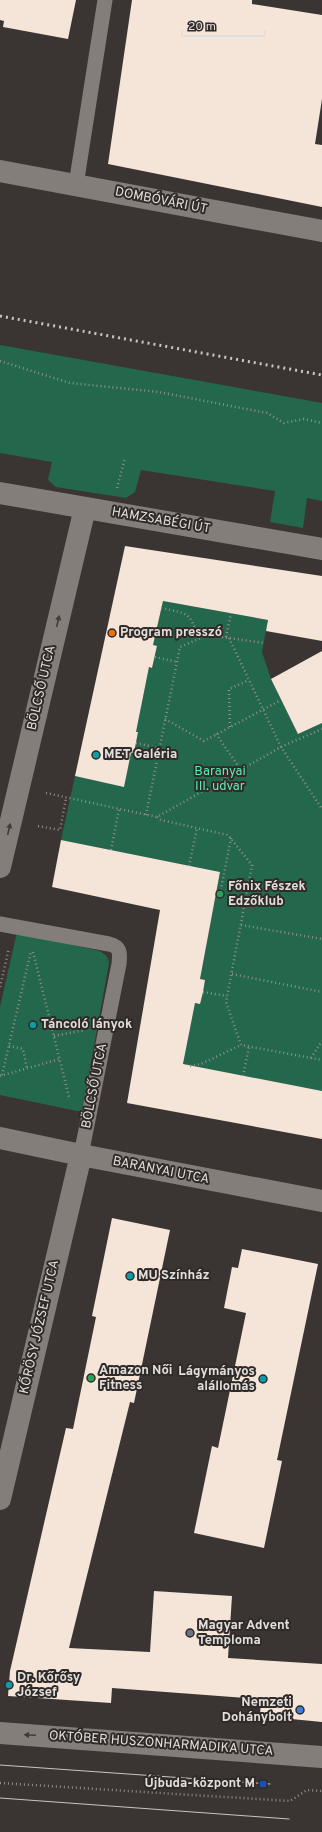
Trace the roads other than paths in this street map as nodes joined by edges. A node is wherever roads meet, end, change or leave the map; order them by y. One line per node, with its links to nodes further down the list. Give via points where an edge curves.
1 (105, 0): 3 (lane)
2 (0, 171): 3 (street, DOMBÓVÁRI ÚT)
3 (76, 185): 4 (street, DOMBÓVÁRI ÚT)
4 (322, 231)
5 (0, 493): 6 (street, HAMZSABÉGI ÚT)
6 (85, 508): 7 (street, HAMZSABÉGI ÚT); 8 (street, BÖLCSŐ UTCA, one-way to 6)
7 (322, 549)
8 (0, 867)
9 (0, 924): 11 (lane, BÖLCSŐ UTCA, via 109,944 118,947 120,951)
10 (0, 1138): 11 (street, BARANYAI UTCA)
11 (81, 1155): 12 (street, BARANYAI UTCA); 13 (street, KŐRÖSY JÓZSEF UTCA)
12 (322, 1201)
13 (0, 1499)
14 (0, 1733): 15 (street, OKTÓBER HUSZONHARMADIKA UTCA, one-way to 14)
15 (322, 1757)

